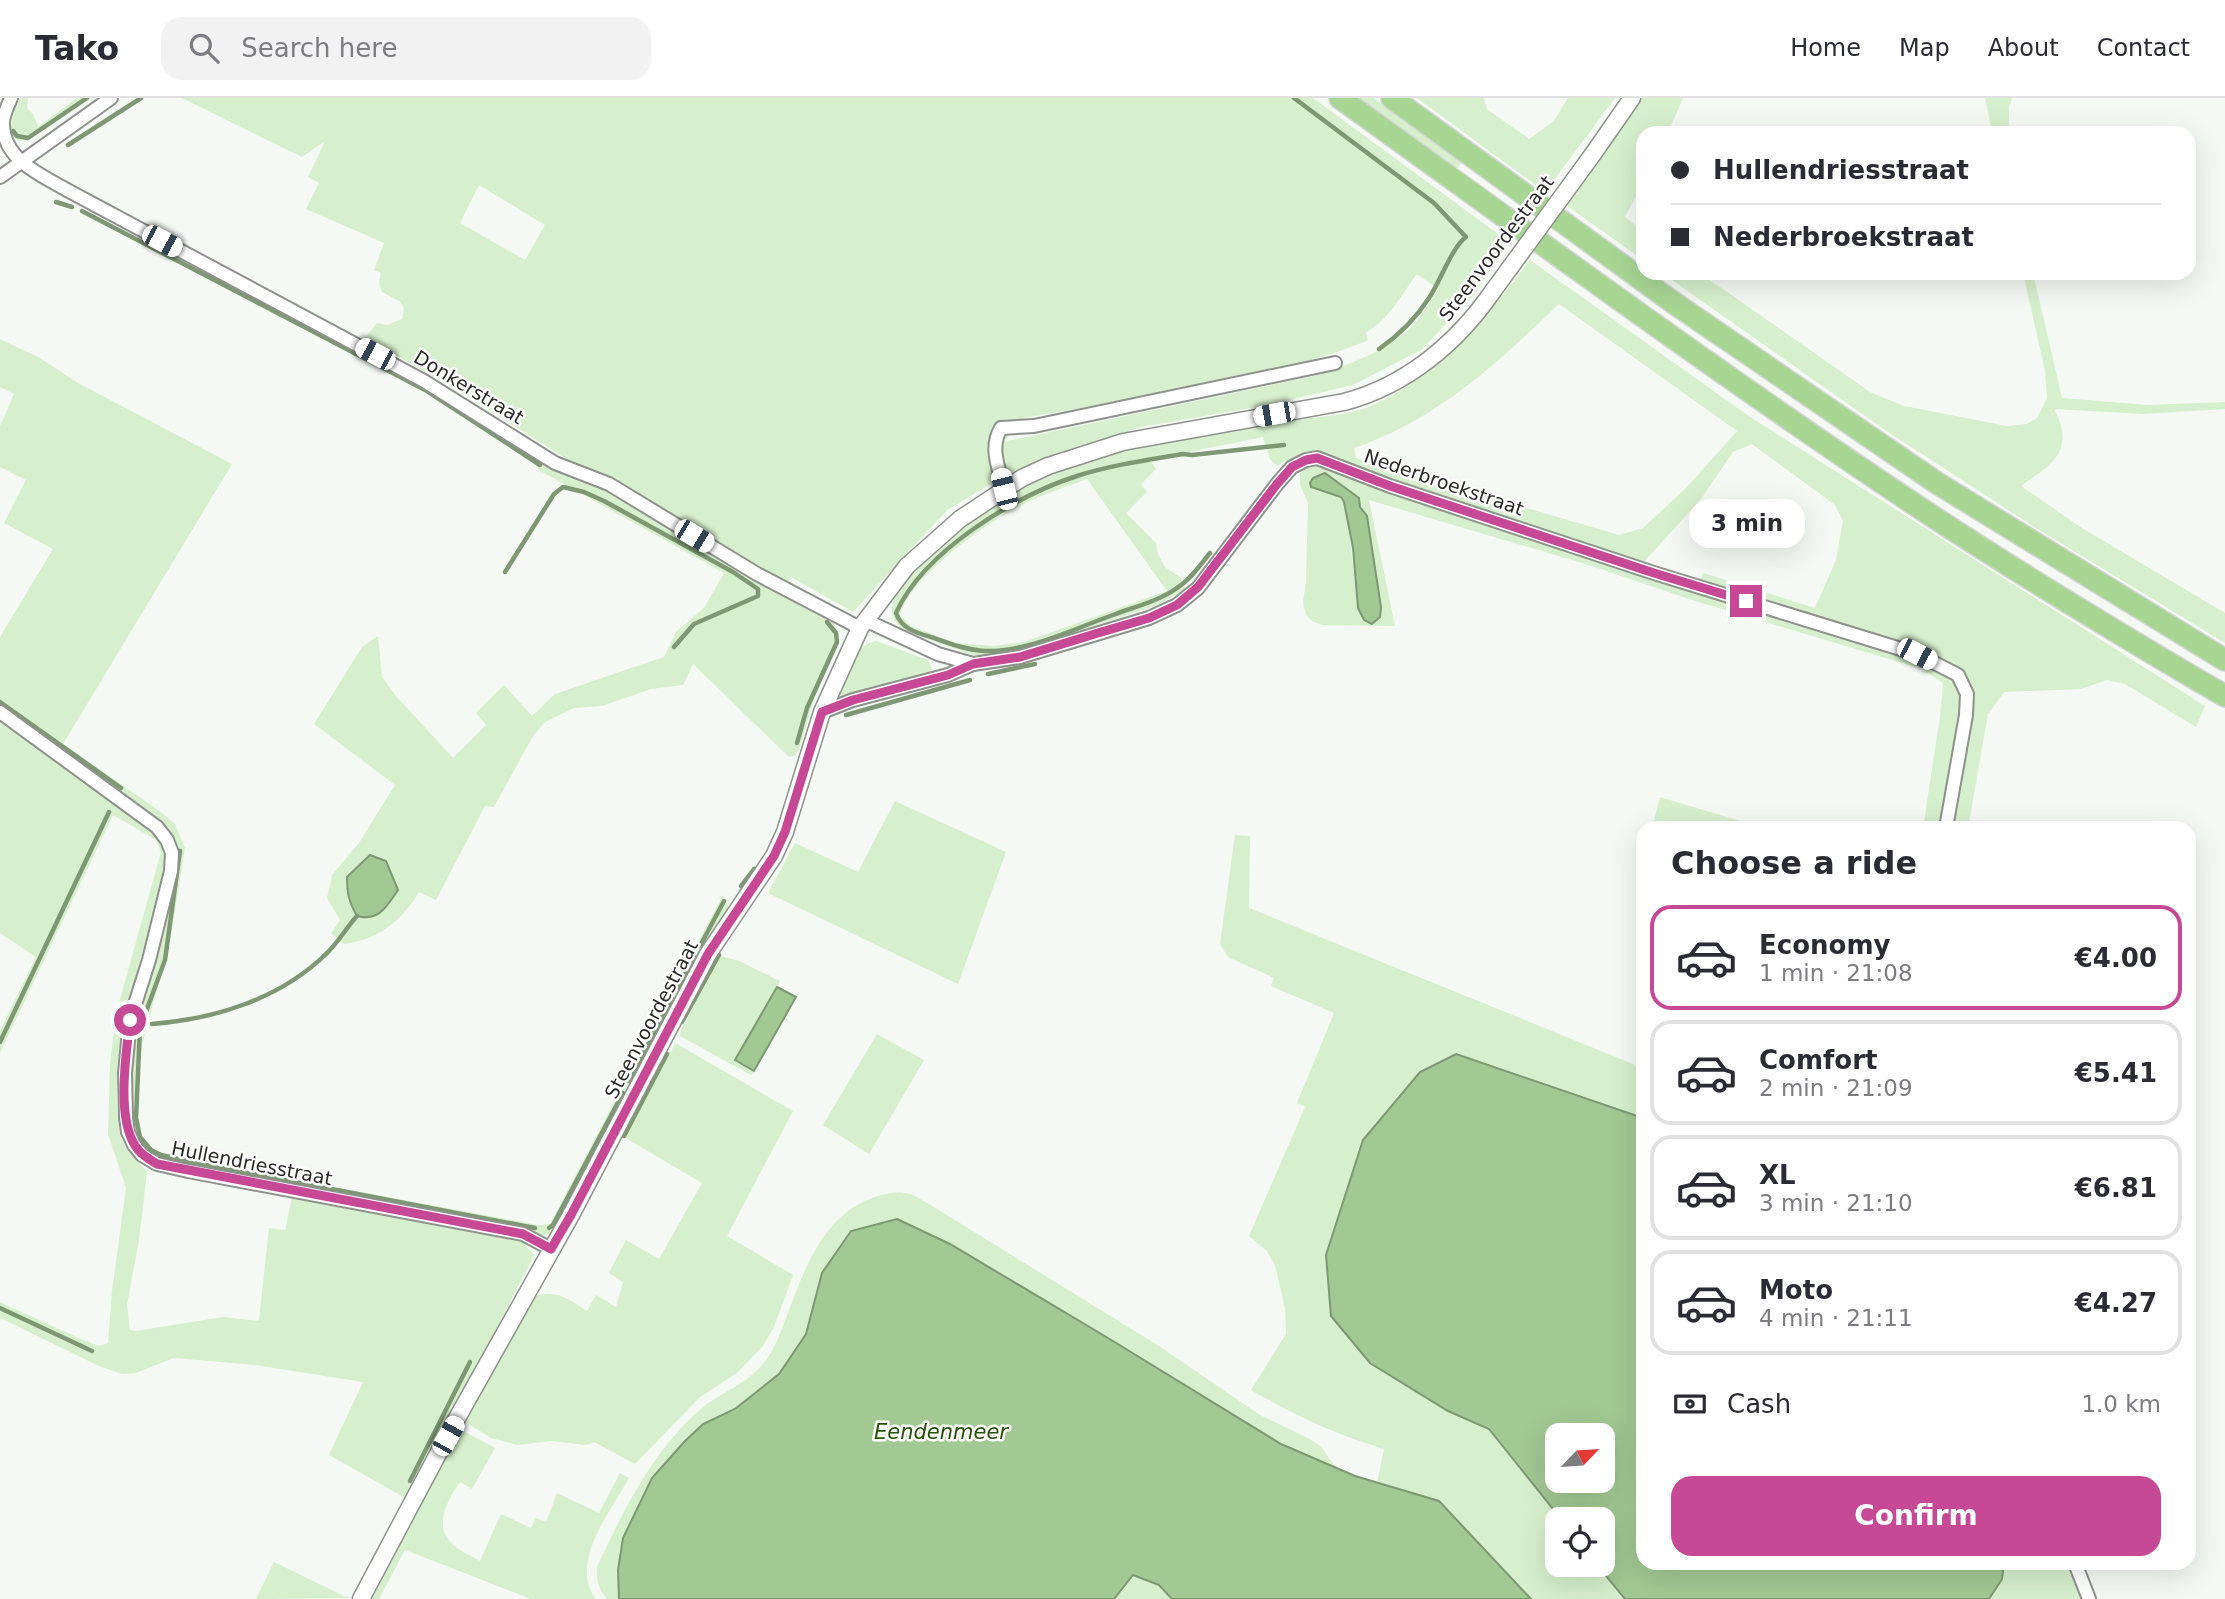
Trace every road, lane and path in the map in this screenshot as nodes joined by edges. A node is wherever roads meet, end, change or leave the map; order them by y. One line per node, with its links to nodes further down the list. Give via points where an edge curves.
1 (11, 98): 6 (street, via 2,124)
2 (111, 98): 6 (street)
3 (1340, 98): 15 (highway, via 1814,437 2100,622)
4 (1392, 98): 8 (highway)
5 (1632, 98): 11 (street, Steenvoordestraat, bridge, via 1473,318 1436,354 1393,383 1344,402 1123,442 1048,466)
6 (20, 162): 7 (street); 12 (street, Donkerstraat, via 424,381 555,463 609,484 757,574)
7 (0, 177)
8 (1636, 275)
9 (1642, 280): 13 (highway, via 1871,439)
10 (1335, 363): 11 (street, via 1034,426 1001,428 993,447)
11 (1004, 489): 12 (street, Steenvoordestraat, via 929,544)
12 (862, 624): 14 (street, Donkerstraat); 17 (street, Steenvoordestraat)
13 (2225, 660)
14 (973, 664): 17 (street, Nederbroekstraat); 18 (street, Nederbroekstraat, via 1020,657 1149,618 1177,605 1198,587 1292,467 1317,458 1654,573 1917,654 1958,675 1967,694 1966,715)
15 (2225, 696)
16 (0, 712): 19 (street, Hullendriesstraat, via 157,827 172,852 127,1046 126,1118 142,1155 157,1164 188,1171 523,1234)
17 (822, 712): 19 (street, Steenvoordestraat, via 774,856 708,954)
18 (1947, 821)
19 (551, 1249): 21 (street, Steenvoordestraat)
20 (2078, 1570): 22 (street)
21 (361, 1599)
22 (2089, 1599)

